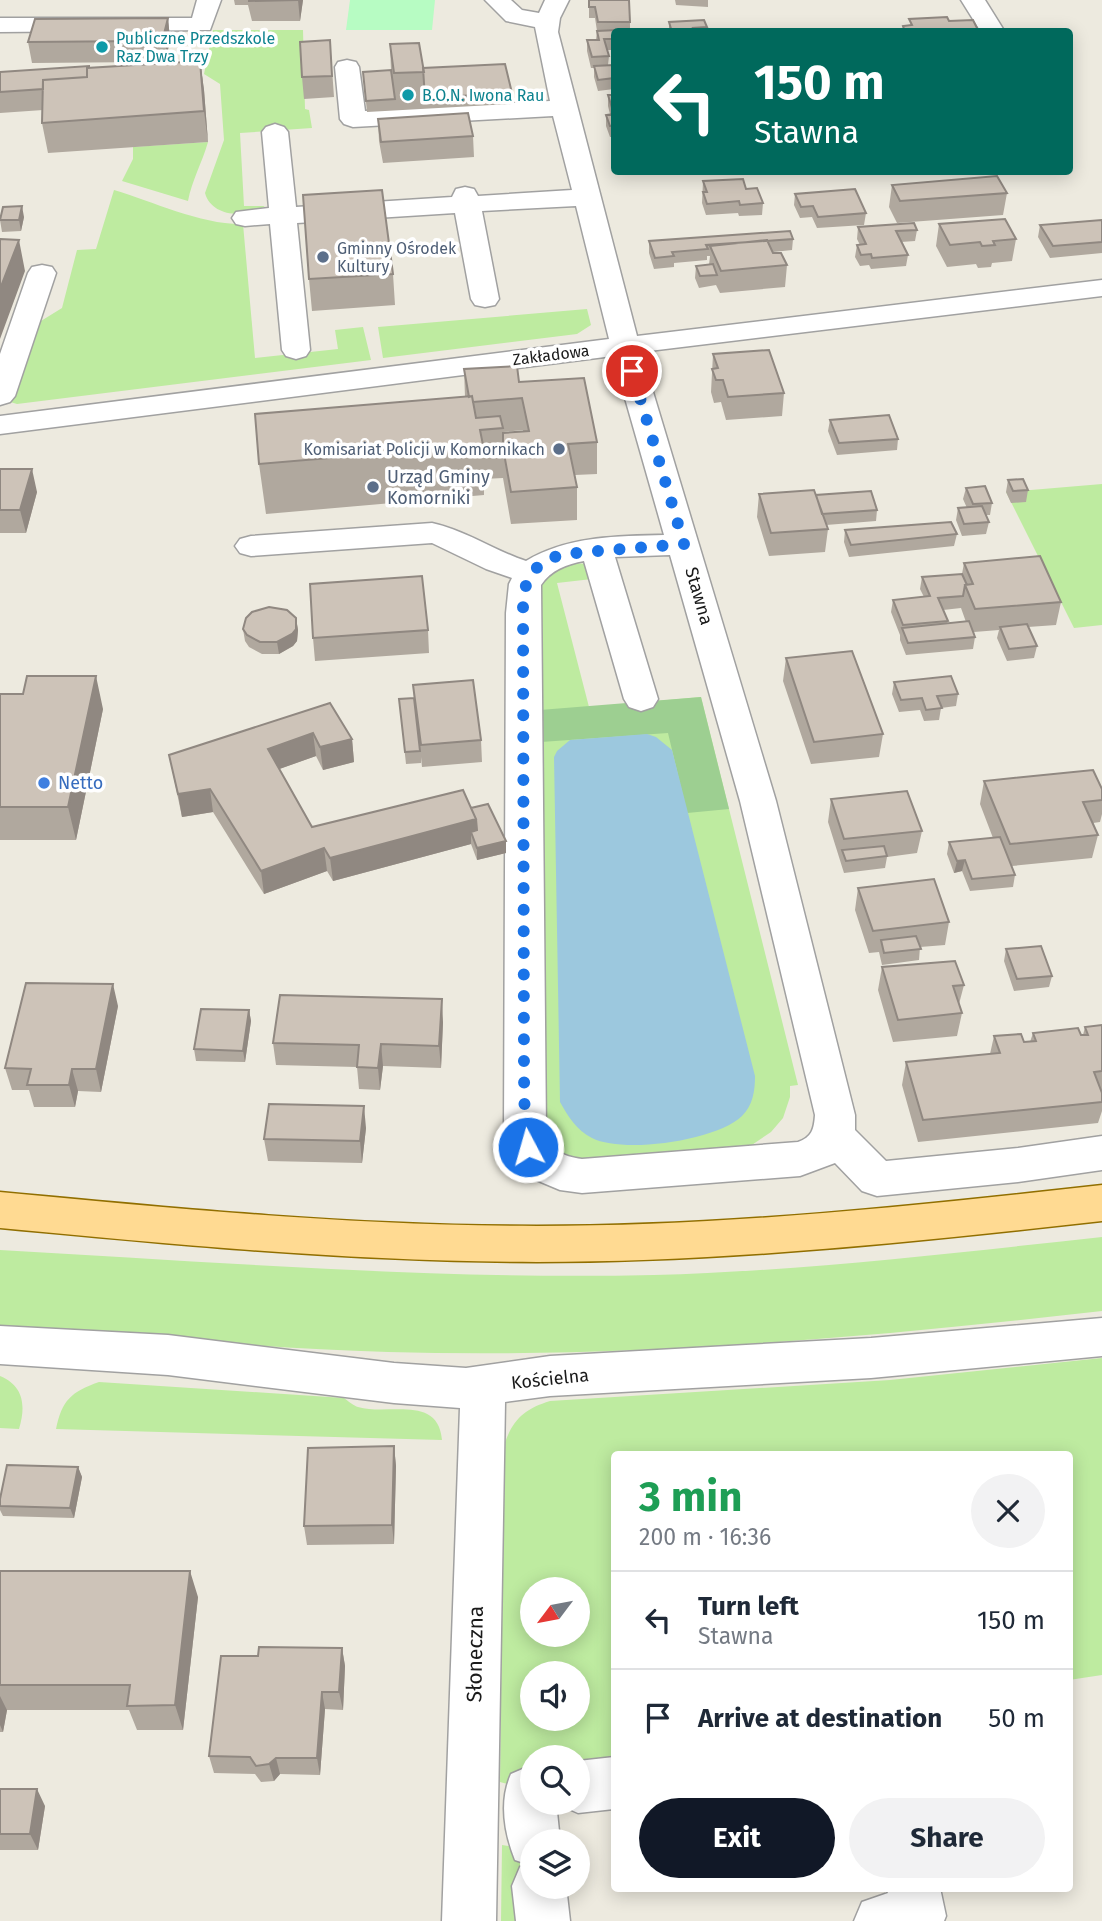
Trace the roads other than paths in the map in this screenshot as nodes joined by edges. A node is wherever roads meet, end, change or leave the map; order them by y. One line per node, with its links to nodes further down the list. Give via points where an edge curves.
1 (209, 0): 6 (street, via 202,25)
2 (497, 0): 5 (street, via 514,16)
3 (557, 0): 5 (street)
4 (973, 0): 7 (street)
5 (547, 22): 9 (street, Stawna)
6 (0, 25)
7 (990, 28)
8 (347, 67): 9 (street, via 352,119)
9 (564, 108): 11 (street, Stawna)
10 (275, 132): 13 (street)
11 (587, 197): 12 (street); 18 (street, Stawna)
12 (466, 200): 13 (street); 17 (street)
13 (284, 215): 14 (street); 19 (street)
14 (246, 218)
15 (42, 273): 20 (street)
16 (1102, 288): 18 (street, Zakładowa)
17 (485, 299)
18 (625, 346): 21 (street, Zakładowa); 22 (street, Stawna)
19 (296, 351)
20 (0, 396)
21 (0, 425)
22 (684, 544): 24 (street); 27 (street, Stawna, via 758,801 835,1115)
23 (251, 546): 25 (street, via 432,533)
24 (597, 550): 25 (street, via 555,556); 26 (street)
25 (530, 573): 27 (street, via 523,597 528,1147 552,1171 582,1176 800,1159 821,1151)
26 (641, 699)
27 (834, 1135): 28 (street, via 877,1180)
28 (1102, 1153)
29 (1102, 1203): 30 (main road, via 902,1226 671,1241 539,1244 221,1230)
30 (0, 1210)
31 (1102, 1337): 33 (street, Kościelna, via 872,1358 551,1376)
32 (0, 1345): 33 (street, Kościelna, via 169,1355 420,1386)
33 (483, 1387): 38 (street, Słoneczna)
34 (611, 1783): 35 (street)
35 (590, 1786)
36 (914, 1892): 40 (street, via 919,1916)
37 (540, 1899): 39 (street)
38 (469, 1921)
39 (543, 1921)
40 (881, 1921)

